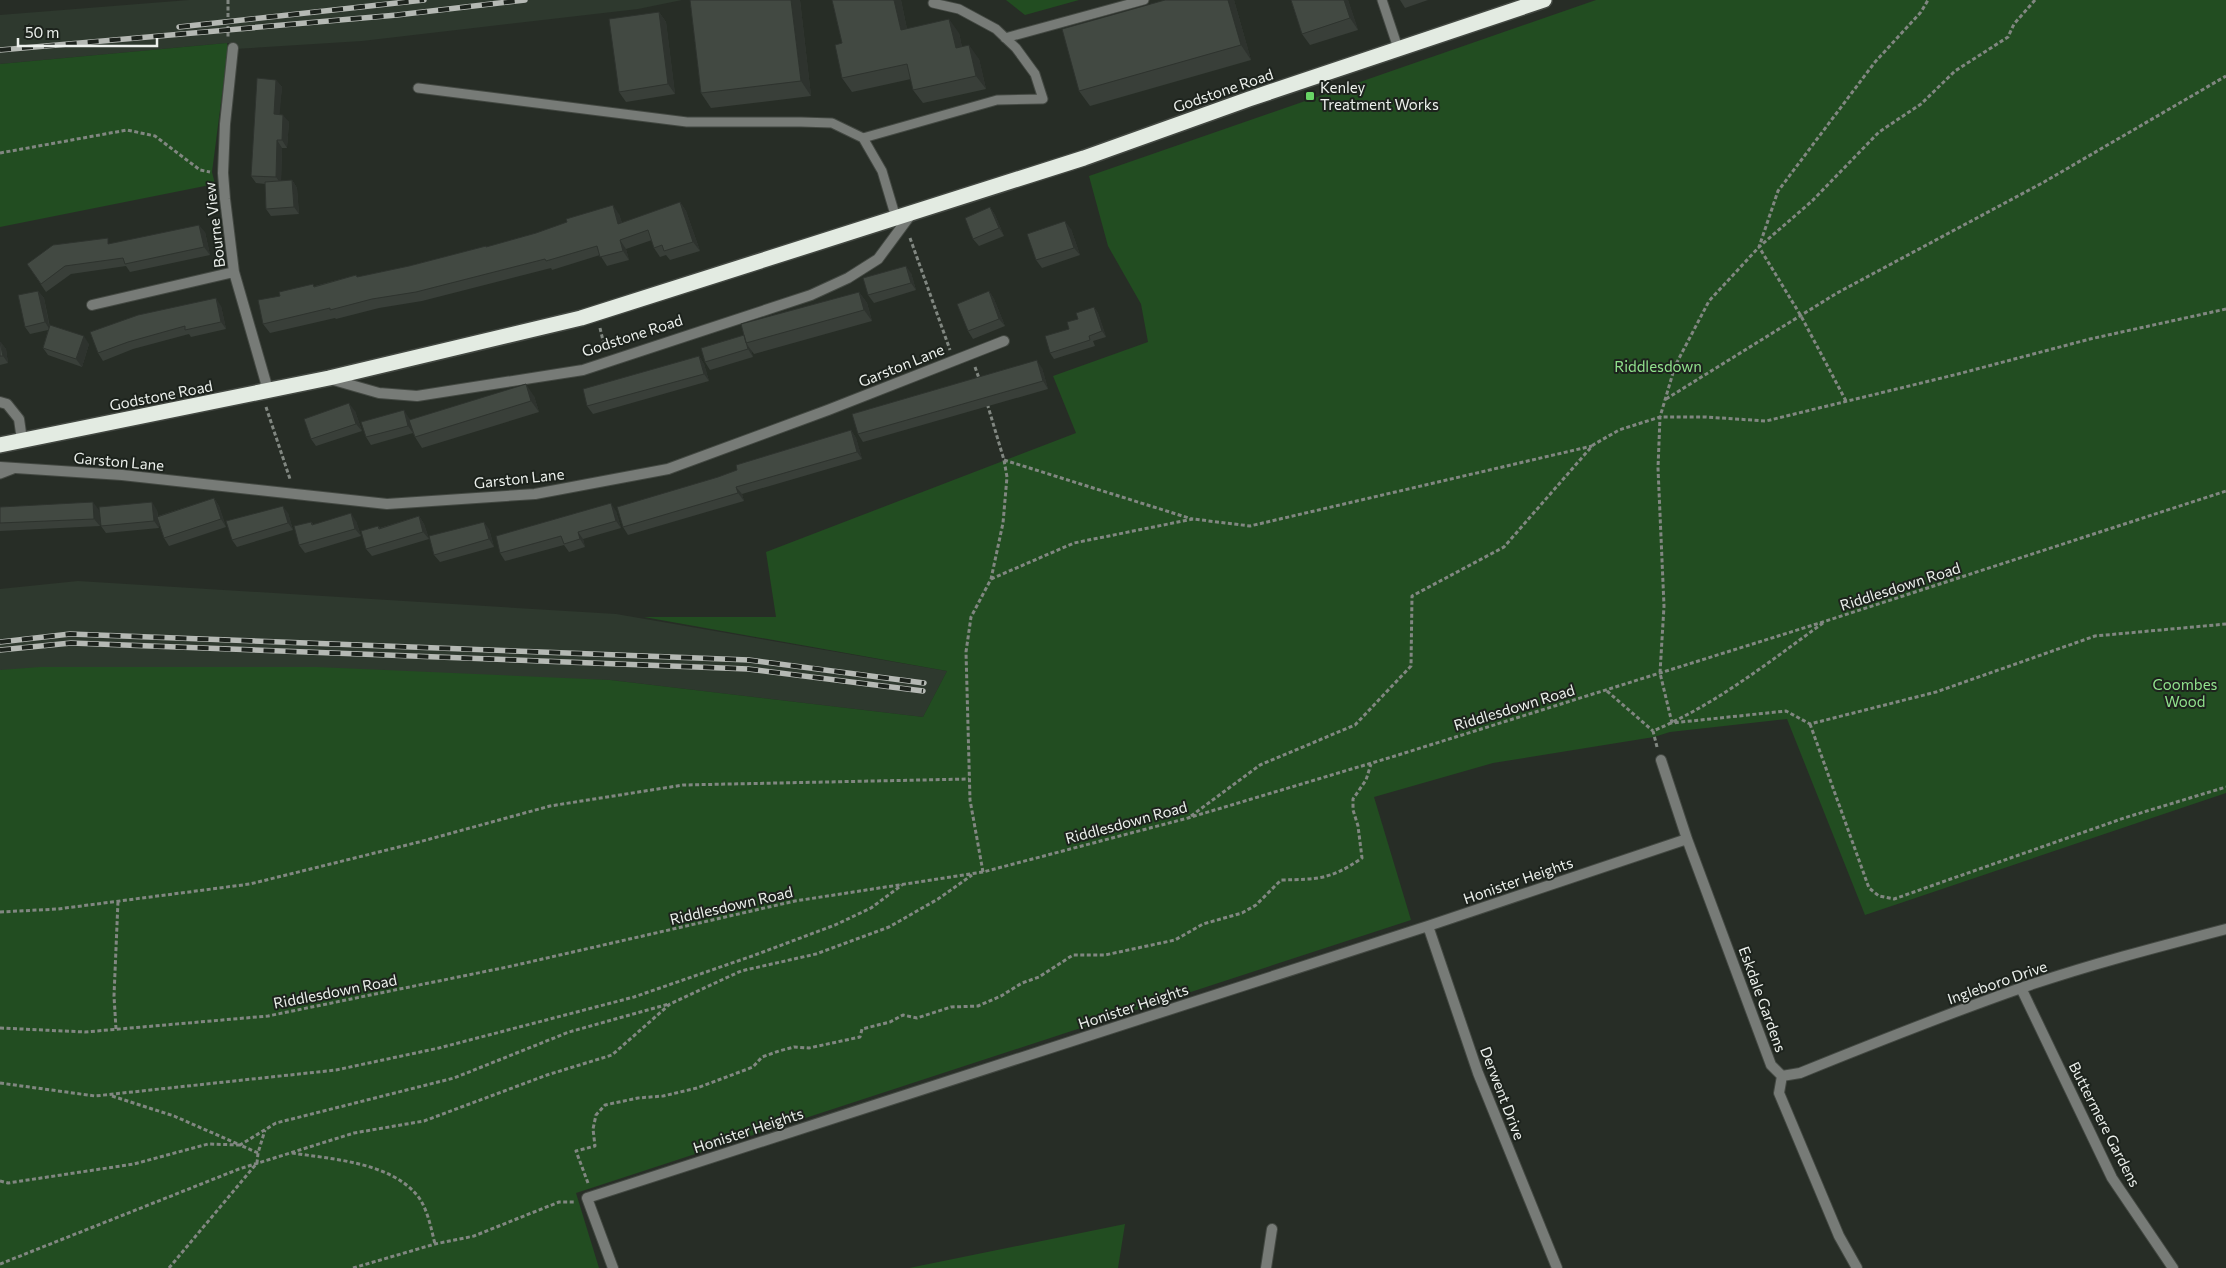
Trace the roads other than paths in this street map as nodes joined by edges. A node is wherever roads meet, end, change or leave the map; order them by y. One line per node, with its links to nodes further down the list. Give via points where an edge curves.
1 (1144, 0): 5 (lane)
2 (1382, 0): 7 (lane)
3 (1536, 1): 7 (highway, Godstone Road)
4 (932, 3): 5 (lane, via 960,9 996,29)
5 (1005, 38): 9 (lane, via 1035,74 1043,99 997,100)
6 (232, 48): 11 (street, Bourne View, via 223,173)
7 (1398, 48): 10 (highway, Godstone Road)
8 (418, 88): 9 (lane, via 687,122 832,124)
9 (863, 138): 10 (lane)
10 (904, 218): 14 (highway, Godstone Road, via 596,313); 14 (street, Godstone Road, via 878,259 841,281 811,295 583,370 417,396 379,393)
11 (234, 272): 12 (street); 15 (street, Bourne View, via 266,383)
12 (92, 305)
13 (1004, 341): 20 (street, Garston Lane, via 668,470 535,494 387,504 122,475)
14 (329, 378): 15 (highway, Godstone Road)
15 (262, 393): 17 (highway, Godstone Road)
16 (0, 402): 17 (street, via 7,404 19,419)
17 (22, 440): 18 (highway, Godstone Road)
18 (0, 445)
19 (0, 466): 20 (street, Garston Lane)
20 (13, 469): 21 (lane, Garston Lane)
21 (0, 474)
22 (1661, 760): 23 (street, Eskdale Gardens)
23 (1688, 839): 24 (street, Honister Heights); 27 (street, Eskdale Gardens, via 1771,1065)
24 (1428, 926): 29 (street, Honister Heights, via 590,1197); 31 (street, Derwent Drive, via 1478,1073)
25 (2226, 929): 26 (street, Ingleboro Drive)
26 (2021, 988): 27 (street, Ingleboro Drive, via 1800,1073); 33 (street, Buttermere Gardens, via 2112,1178)
27 (1782, 1076): 32 (street, via 1779,1093 1839,1236)
28 (1272, 1229): 30 (street)
29 (613, 1268)
30 (1266, 1268)
31 (1557, 1268)
32 (1857, 1268)
33 (2173, 1268)

